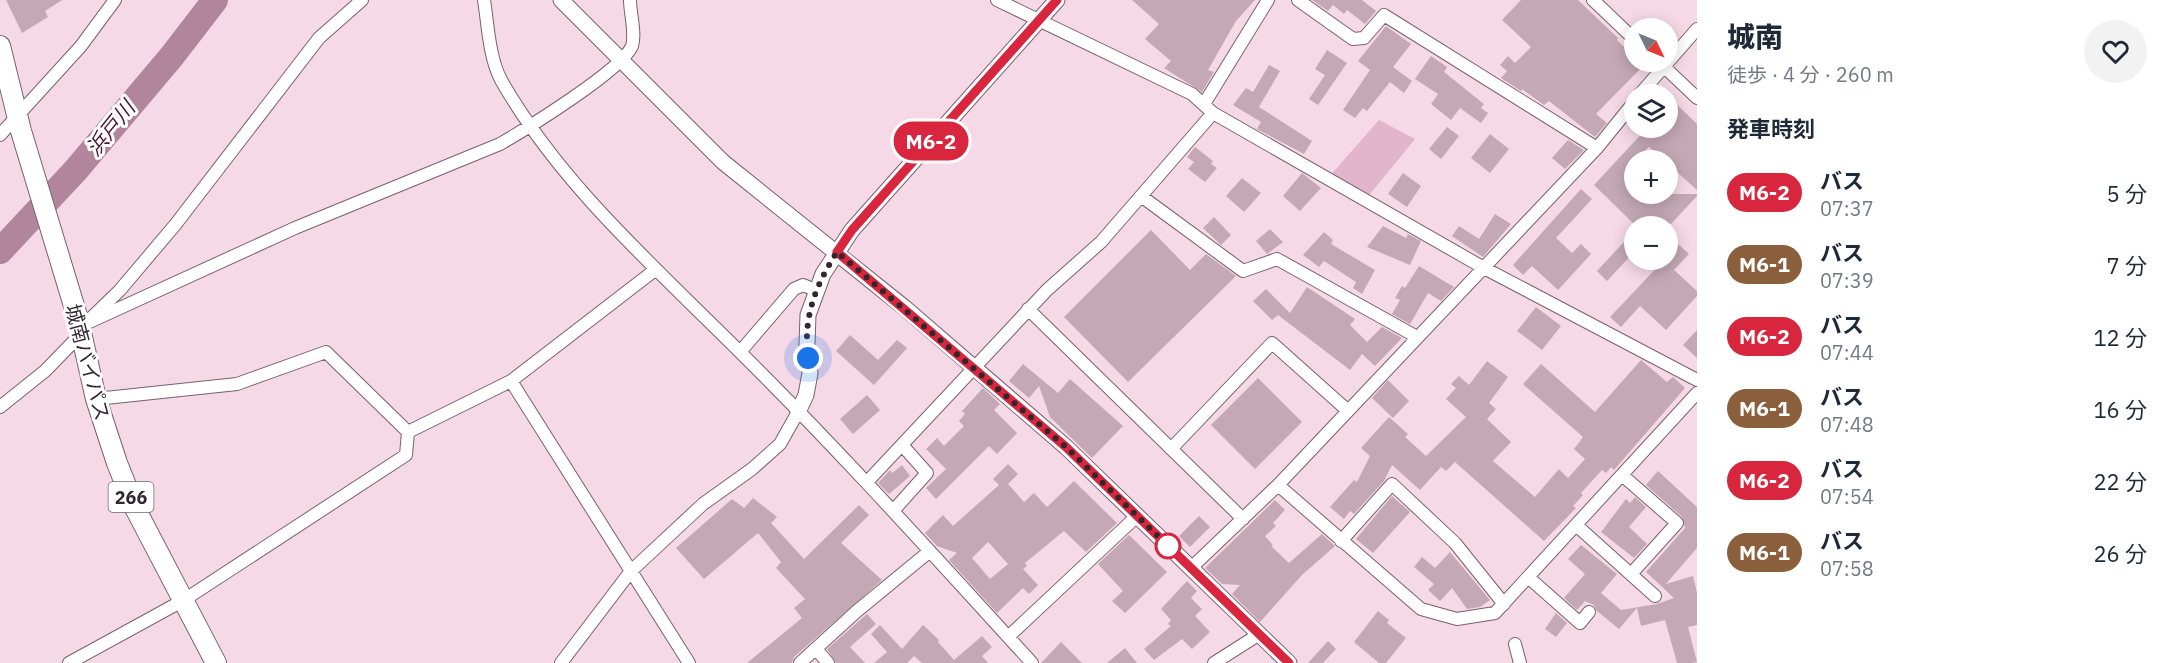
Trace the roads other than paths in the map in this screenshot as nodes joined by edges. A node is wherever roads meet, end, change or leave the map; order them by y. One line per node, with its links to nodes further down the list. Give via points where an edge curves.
1 (115, 0): 21 (street)
2 (362, 0): 31 (street, via 319,38 175,225 120,290)
3 (484, 0): 22 (street, via 500,77)
4 (561, 0): 16 (street)
5 (630, 0): 16 (street, via 632,45)
6 (998, 0): 11 (street)
7 (1057, 0): 11 (street)
8 (1268, 0): 19 (street)
9 (1298, 0): 24 (street, via 1353,39 1364,38 1384,15)
10 (1593, 0): 13 (street)
11 (1038, 21): 19 (street, via 1192,94); 26 (street, via 852,230)
12 (1697, 29): 15 (street)
13 (1624, 30)
14 (0, 46): 21 (highway, 城南バイパス / 266)
15 (1678, 47)
16 (621, 62): 22 (street); 26 (street, via 723,162)
17 (1669, 72): 18 (street)
18 (1697, 98)
19 (1208, 109): 25 (street); 27 (street)
20 (1624, 115): 24 (street)
21 (19, 124): 23 (street); 31 (highway, 城南バイパス / 266)
22 (531, 127): 28 (street); 31 (street, via 500,144 296,228)
23 (0, 135)
24 (1597, 148): 27 (street)
25 (1141, 196): 30 (street, via 1101,242); 32 (street, via 1243,271 1277,259)
26 (837, 252): 29 (street); 34 (street)
27 (1485, 268): 32 (street); 35 (street)
28 (655, 270): 33 (street); 36 (street)
29 (815, 290): 33 (street, via 803,285 794,289); 41 (street, via 808,315 810,373)
30 (1029, 309): 34 (street); 44 (street)
31 (81, 326): 38 (highway, 城南バイパス / 266); 39 (street, via 45,371)
32 (1417, 337): 40 (street)
33 (740, 352): 41 (street)
34 (976, 368): 43 (street); 49 (street)
35 (1697, 380)
36 (511, 381): 42 (street); 55 (street)
37 (1697, 393): 45 (street)
38 (96, 399): 42 (street, via 237,384 326,352); 59 (highway, 城南バイパス / 266, via 135,508)
39 (0, 407)
40 (1347, 410): 44 (street, via 1272,343); 47 (street)
41 (798, 412): 46 (street); 55 (street, via 780,444 753,469 703,504)
42 (408, 432): 59 (street, via 406,455)
43 (902, 445): 46 (street); 48 (street, via 927,473)
44 (1171, 449): 50 (street)
45 (1622, 475): 51 (street); 56 (street, via 1677,523)
46 (867, 482): 48 (street)
47 (1278, 485): 50 (street); 52 (street)
48 (893, 511): 53 (street)
49 (1137, 516): 54 (street); 63 (street)
50 (1243, 519): 54 (street)
51 (1576, 525): 56 (street); 57 (street)
52 (1341, 540): 60 (street, via 1421,609 1457,619 1495,613); 60 (street, via 1392,484 1455,543)
53 (930, 550): 63 (street); 65 (street)
54 (1191, 568): 62 (street)
55 (631, 571): 68 (street); 69 (street)
56 (1631, 574): 58 (street)
57 (1528, 577): 60 (street); 61 (street, via 1580,623)
58 (1654, 596)
59 (184, 600): 66 (street); 67 (highway, 城南バイパス / 266)
60 (1504, 604)
61 (1589, 612)
62 (1258, 635): 73 (street); 74 (street)
63 (1008, 637): 72 (street)
64 (1515, 644): 75 (street)
65 (817, 650): 70 (street); 71 (street)
66 (69, 663)
67 (216, 663)
68 (561, 663)
69 (689, 663)
70 (800, 663)
71 (828, 663)
72 (1032, 663)
73 (1214, 663)
74 (1289, 663)
75 (1520, 663)

